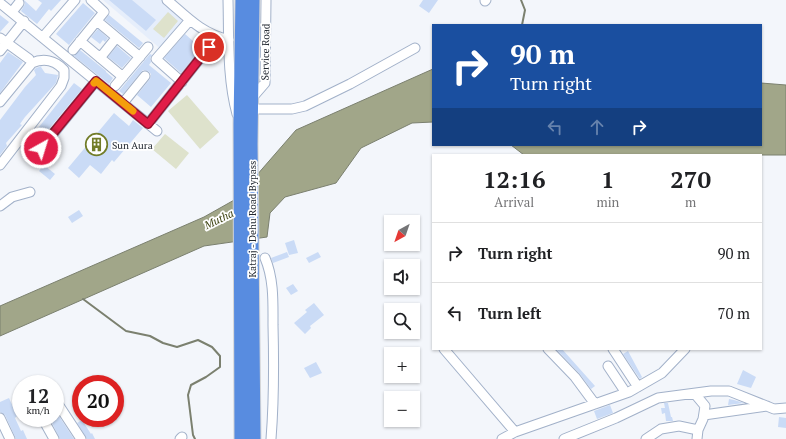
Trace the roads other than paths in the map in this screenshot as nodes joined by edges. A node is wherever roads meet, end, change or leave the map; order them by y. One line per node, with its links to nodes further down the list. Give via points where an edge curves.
1 (3, 0): 9 (street)
2 (74, 0): 15 (street)
3 (91, 0): 13 (street, via 104,12)
4 (167, 0): 12 (street)
5 (228, 0): 17 (street)
6 (242, 0): 39 (highway, Katraj - Dehu Road Bypass)
7 (253, 0): 37 (highway, Katraj - Dehu Road Bypass)
8 (266, 0): 37 (street, Service Road, via 265,83)
9 (0, 3): 11 (street)
10 (19, 3): 11 (street)
11 (12, 12): 14 (street)
12 (190, 20): 17 (street, via 207,32); 33 (street, via 156,59)
13 (97, 21): 16 (street); 19 (street)
14 (24, 22): 15 (street); 18 (street)
15 (43, 37): 20 (street)
16 (116, 38): 26 (street); 27 (street)
17 (229, 40): 39 (street, via 232,93)
18 (3, 41): 25 (street); 28 (street)
19 (80, 41): 24 (street); 27 (street)
20 (54, 46): 29 (street); 32 (street)
21 (148, 47): 26 (street)
22 (209, 47): 33 (street)
23 (415, 48): 37 (street, via 305,106 292,109)
24 (73, 50)
25 (0, 51)
26 (140, 57): 31 (street)
27 (100, 58): 31 (street)
28 (29, 59)
29 (42, 60): 35 (street, via 32,63); 43 (street, via 59,64 64,70 61,86)
30 (145, 76): 36 (street)
31 (123, 77): 34 (street)
32 (96, 81): 36 (street); 42 (street)
33 (182, 82): 38 (street)
34 (115, 86)
35 (0, 102)
36 (123, 103): 38 (street)
37 (252, 104): 41 (highway, Katraj - Dehu Road Bypass)
38 (148, 124): 40 (street)
39 (240, 124): 41 (highway, Katraj - Dehu Road Bypass)
40 (157, 131)
41 (246, 144): 47 (highway, Katraj - Dehu Road Bypass)
42 (35, 156)
43 (1, 161)
44 (30, 192): 45 (street, via 12,197)
45 (0, 206)
46 (265, 258): 71 (street, via 272,292 274,403)
47 (246, 289): 69 (highway, Katraj - Dehu Road Bypass); 70 (highway, Katraj - Dehu Road Bypass)
48 (445, 350): 64 (street)
49 (549, 350): 56 (street, via 575,377)
50 (614, 350): 53 (street)
51 (684, 350): 53 (street, via 662,373)
52 (608, 366): 54 (street)
53 (638, 387): 54 (street)
54 (626, 393): 56 (street)
55 (695, 394): 57 (street, via 730,391); 61 (street, via 705,406); 73 (street, via 658,398)
56 (595, 404): 64 (street)
57 (771, 408): 58 (street); 60 (street); 61 (street)
58 (786, 408)
59 (64, 413): 68 (street)
60 (786, 414)
61 (704, 415): 65 (street)
62 (0, 418): 66 (street)
63 (47, 427): 67 (street)
64 (514, 432): 72 (street)
65 (697, 434): 74 (street, via 679,426 661,428)
66 (10, 439)
67 (54, 439)
68 (81, 439)
69 (241, 439)
70 (254, 439)
71 (271, 439)
72 (502, 439)
73 (564, 439)
74 (646, 439)

